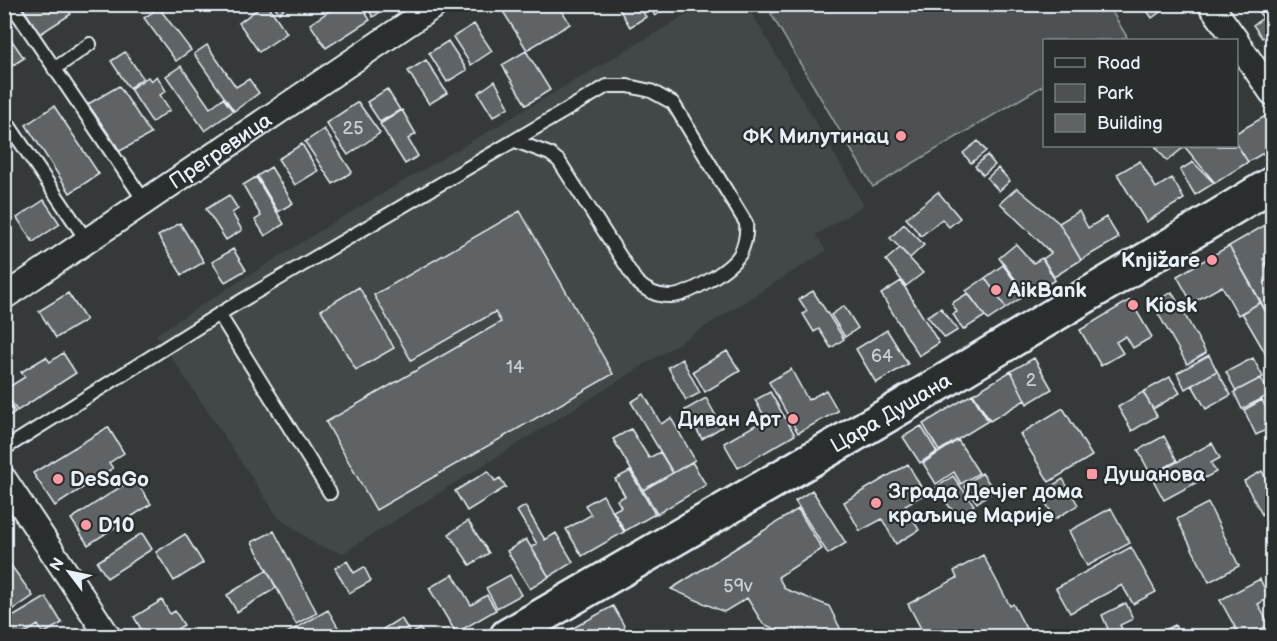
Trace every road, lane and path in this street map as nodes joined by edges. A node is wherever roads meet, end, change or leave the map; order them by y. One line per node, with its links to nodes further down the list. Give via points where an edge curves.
1 (11, 4): 7 (lane)
2 (437, 4): 12 (street, Прегревица)
3 (1210, 4): 4 (street)
4 (1235, 39)
5 (90, 44): 7 (lane)
6 (1238, 44): 8 (street)
7 (54, 69): 12 (lane)
8 (1272, 93)
9 (4, 118): 13 (lane)
10 (515, 141): 10 (lane, via 559,161 636,281 645,289 671,297 686,293 732,265 740,254 747,234 746,223 673,103 662,96 628,86 607,86); 15 (lane)
11 (1272, 184): 20 (main road, Цара Душана, via 886,416)
12 (145, 202): 13 (street, Прегревица)
13 (87, 241): 14 (street, Прегревица)
14 (4, 297)
15 (219, 314): 16 (lane); 18 (lane)
16 (4, 449)
17 (4, 479): 19 (street)
18 (330, 493)
19 (108, 636)
20 (507, 636)

